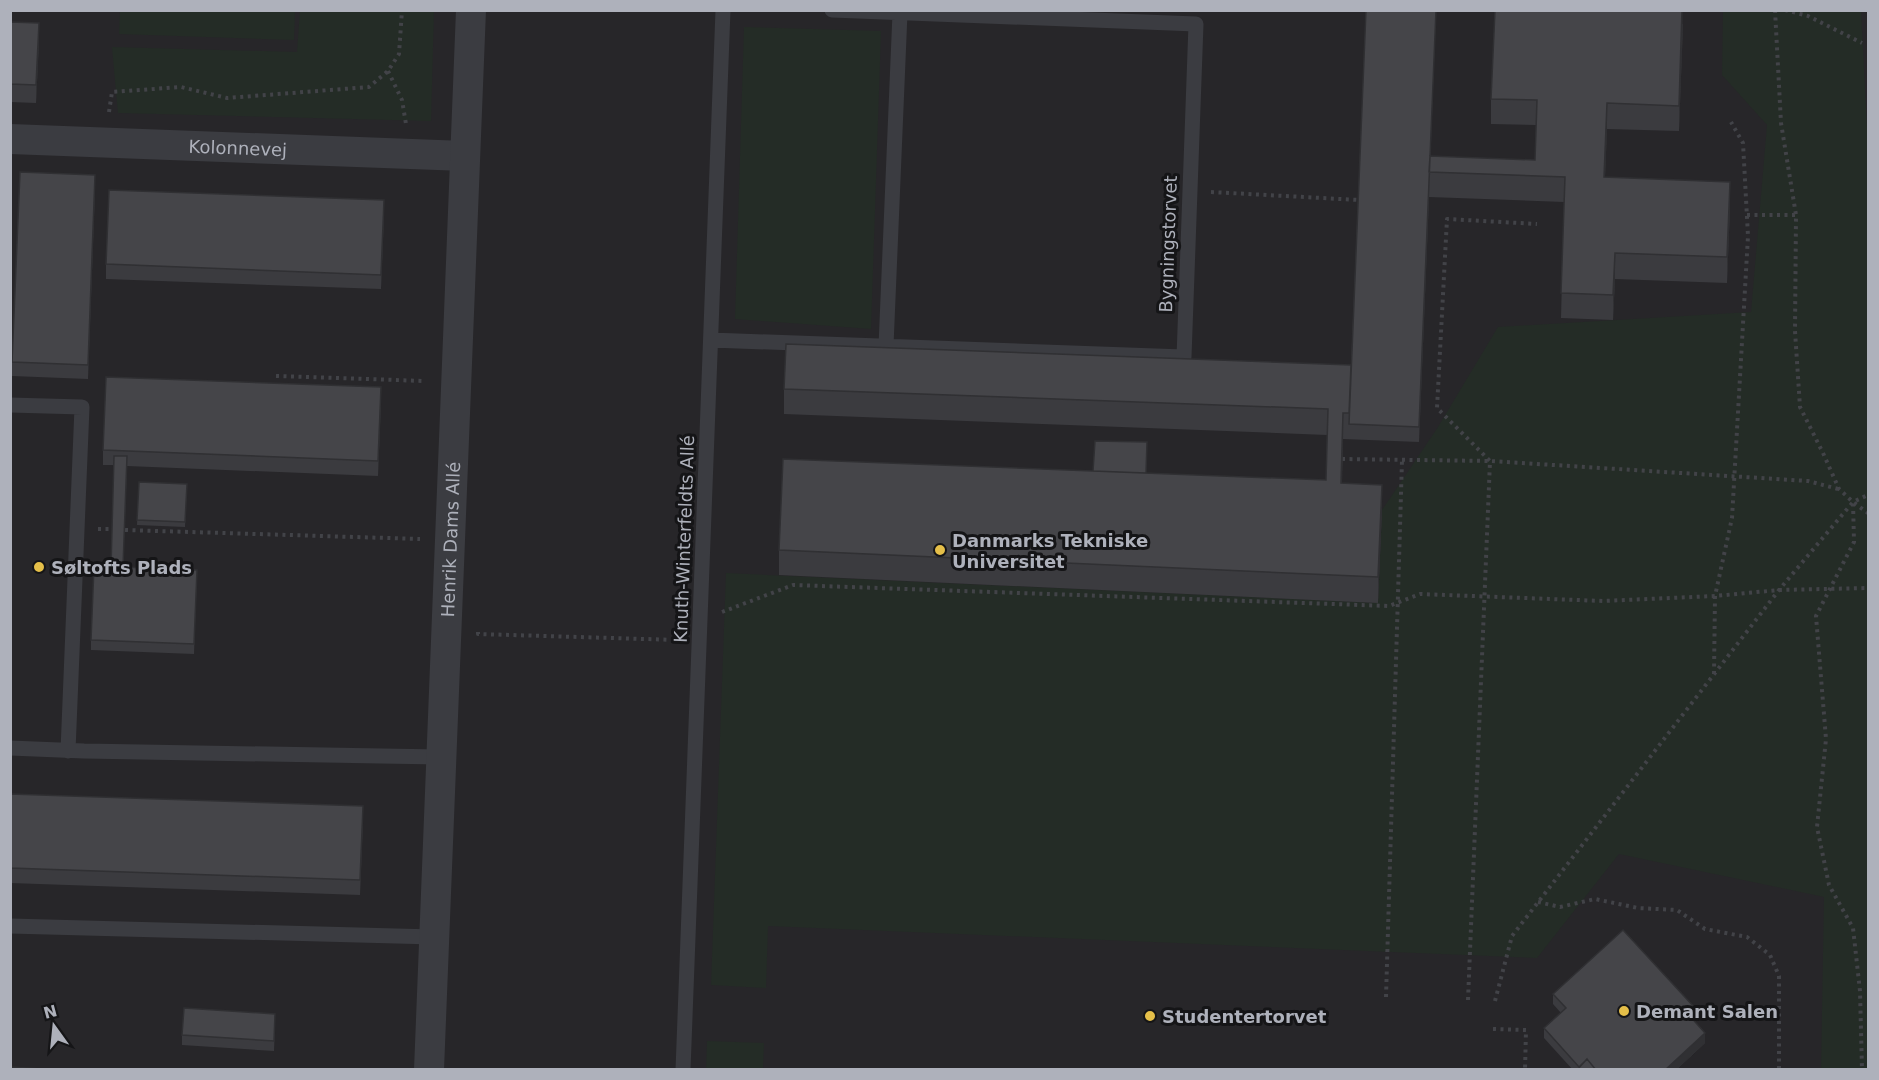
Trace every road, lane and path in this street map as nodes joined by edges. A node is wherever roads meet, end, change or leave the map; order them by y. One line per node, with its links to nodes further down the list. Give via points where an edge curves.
1 (402, 10): 9 (path, via 399,54)
2 (471, 10): 14 (street, Henrik Dams Allé)
3 (723, 10): 20 (lane, Knuth-Winterfeldts Allé)
4 (832, 10): 7 (lane, Bygningstorvet)
5 (1775, 10): 18 (path, via 1781,123)
6 (1785, 10): 8 (path, via 1809,16)
7 (900, 13): 15 (lane, Bygningstorvet, via 1196,24); 21 (lane)
8 (1862, 43)
9 (388, 72): 12 (path, via 369,87 227,98 181,87 112,92); 13 (path, via 402,100)
10 (1731, 122): 17 (path, via 1743,143)
11 (10, 139): 12 (street, Kolonnevej)
12 (105, 142): 13 (street, Kolonnevej)
13 (410, 154): 14 (street, Kolonnevej)
14 (465, 156): 23 (street, Henrik Dams Allé)
15 (1190, 191): 16 (path); 21 (lane, Bygningstorvet, via 1184,357)
16 (1359, 200)
17 (1747, 215): 18 (path); 28 (path)
18 (1796, 215): 29 (path, via 1795,331 1800,406)
19 (1538, 224): 27 (path, via 1447,219 1437,408)
20 (711, 340): 21 (lane, Bygningstorvet); 42 (lane, Knuth-Winterfeldts Allé)
21 (886, 346)
22 (276, 376): 23 (path)
23 (456, 383): 34 (street, Henrik Dams Allé)
24 (10, 405): 45 (lane, via 82,407)
25 (1342, 459): 26 (path)
26 (1402, 460): 27 (path); 40 (path)
27 (1490, 461): 28 (path); 39 (path)
28 (1733, 477): 29 (path, via 1808,481); 38 (path, via 1732,518)
29 (1839, 489): 31 (path)
30 (1869, 495): 31 (path)
31 (1853, 502): 32 (path); 36 (path, via 1854,542); 37 (path)
32 (1869, 513)
33 (124, 530): 34 (path)
34 (450, 540): 46 (street, Henrik Dams Allé)
35 (1869, 588): 36 (path)
36 (1831, 589): 37 (path); 58 (path, via 1816,616 1826,739 1817,827 1829,885 1853,928 1860,991)
37 (1779, 590): 38 (path); 43 (path)
38 (1715, 596): 39 (path, via 1603,601); 43 (path)
39 (1485, 597): 40 (path, via 1420,594); 51 (path)
40 (1398, 603): 42 (path, via 1377,606 793,585 721,613); 50 (path)
41 (478, 634): 42 (path)
42 (700, 641): 55 (lane, Knuth-Winterfeldts Allé)
43 (1714, 675): 47 (path)
44 (10, 748): 45 (lane)
45 (68, 751): 46 (lane)
46 (440, 757): 49 (street, Henrik Dams Allé)
47 (1538, 902): 52 (path, via 1512,936); 57 (path, via 1560,907 1595,899 1638,908 1677,910 1705,929 1748,937 1770,955 1779,976)
48 (10, 926): 49 (lane)
49 (434, 937): 54 (street, Henrik Dams Allé)
50 (1386, 997)
51 (1468, 1000)
52 (1495, 1001)
53 (1493, 1029): 56 (path, via 1526,1030)
54 (429, 1070)
55 (683, 1070)
56 (1525, 1070)
57 (1779, 1070)
58 (1862, 1070)

